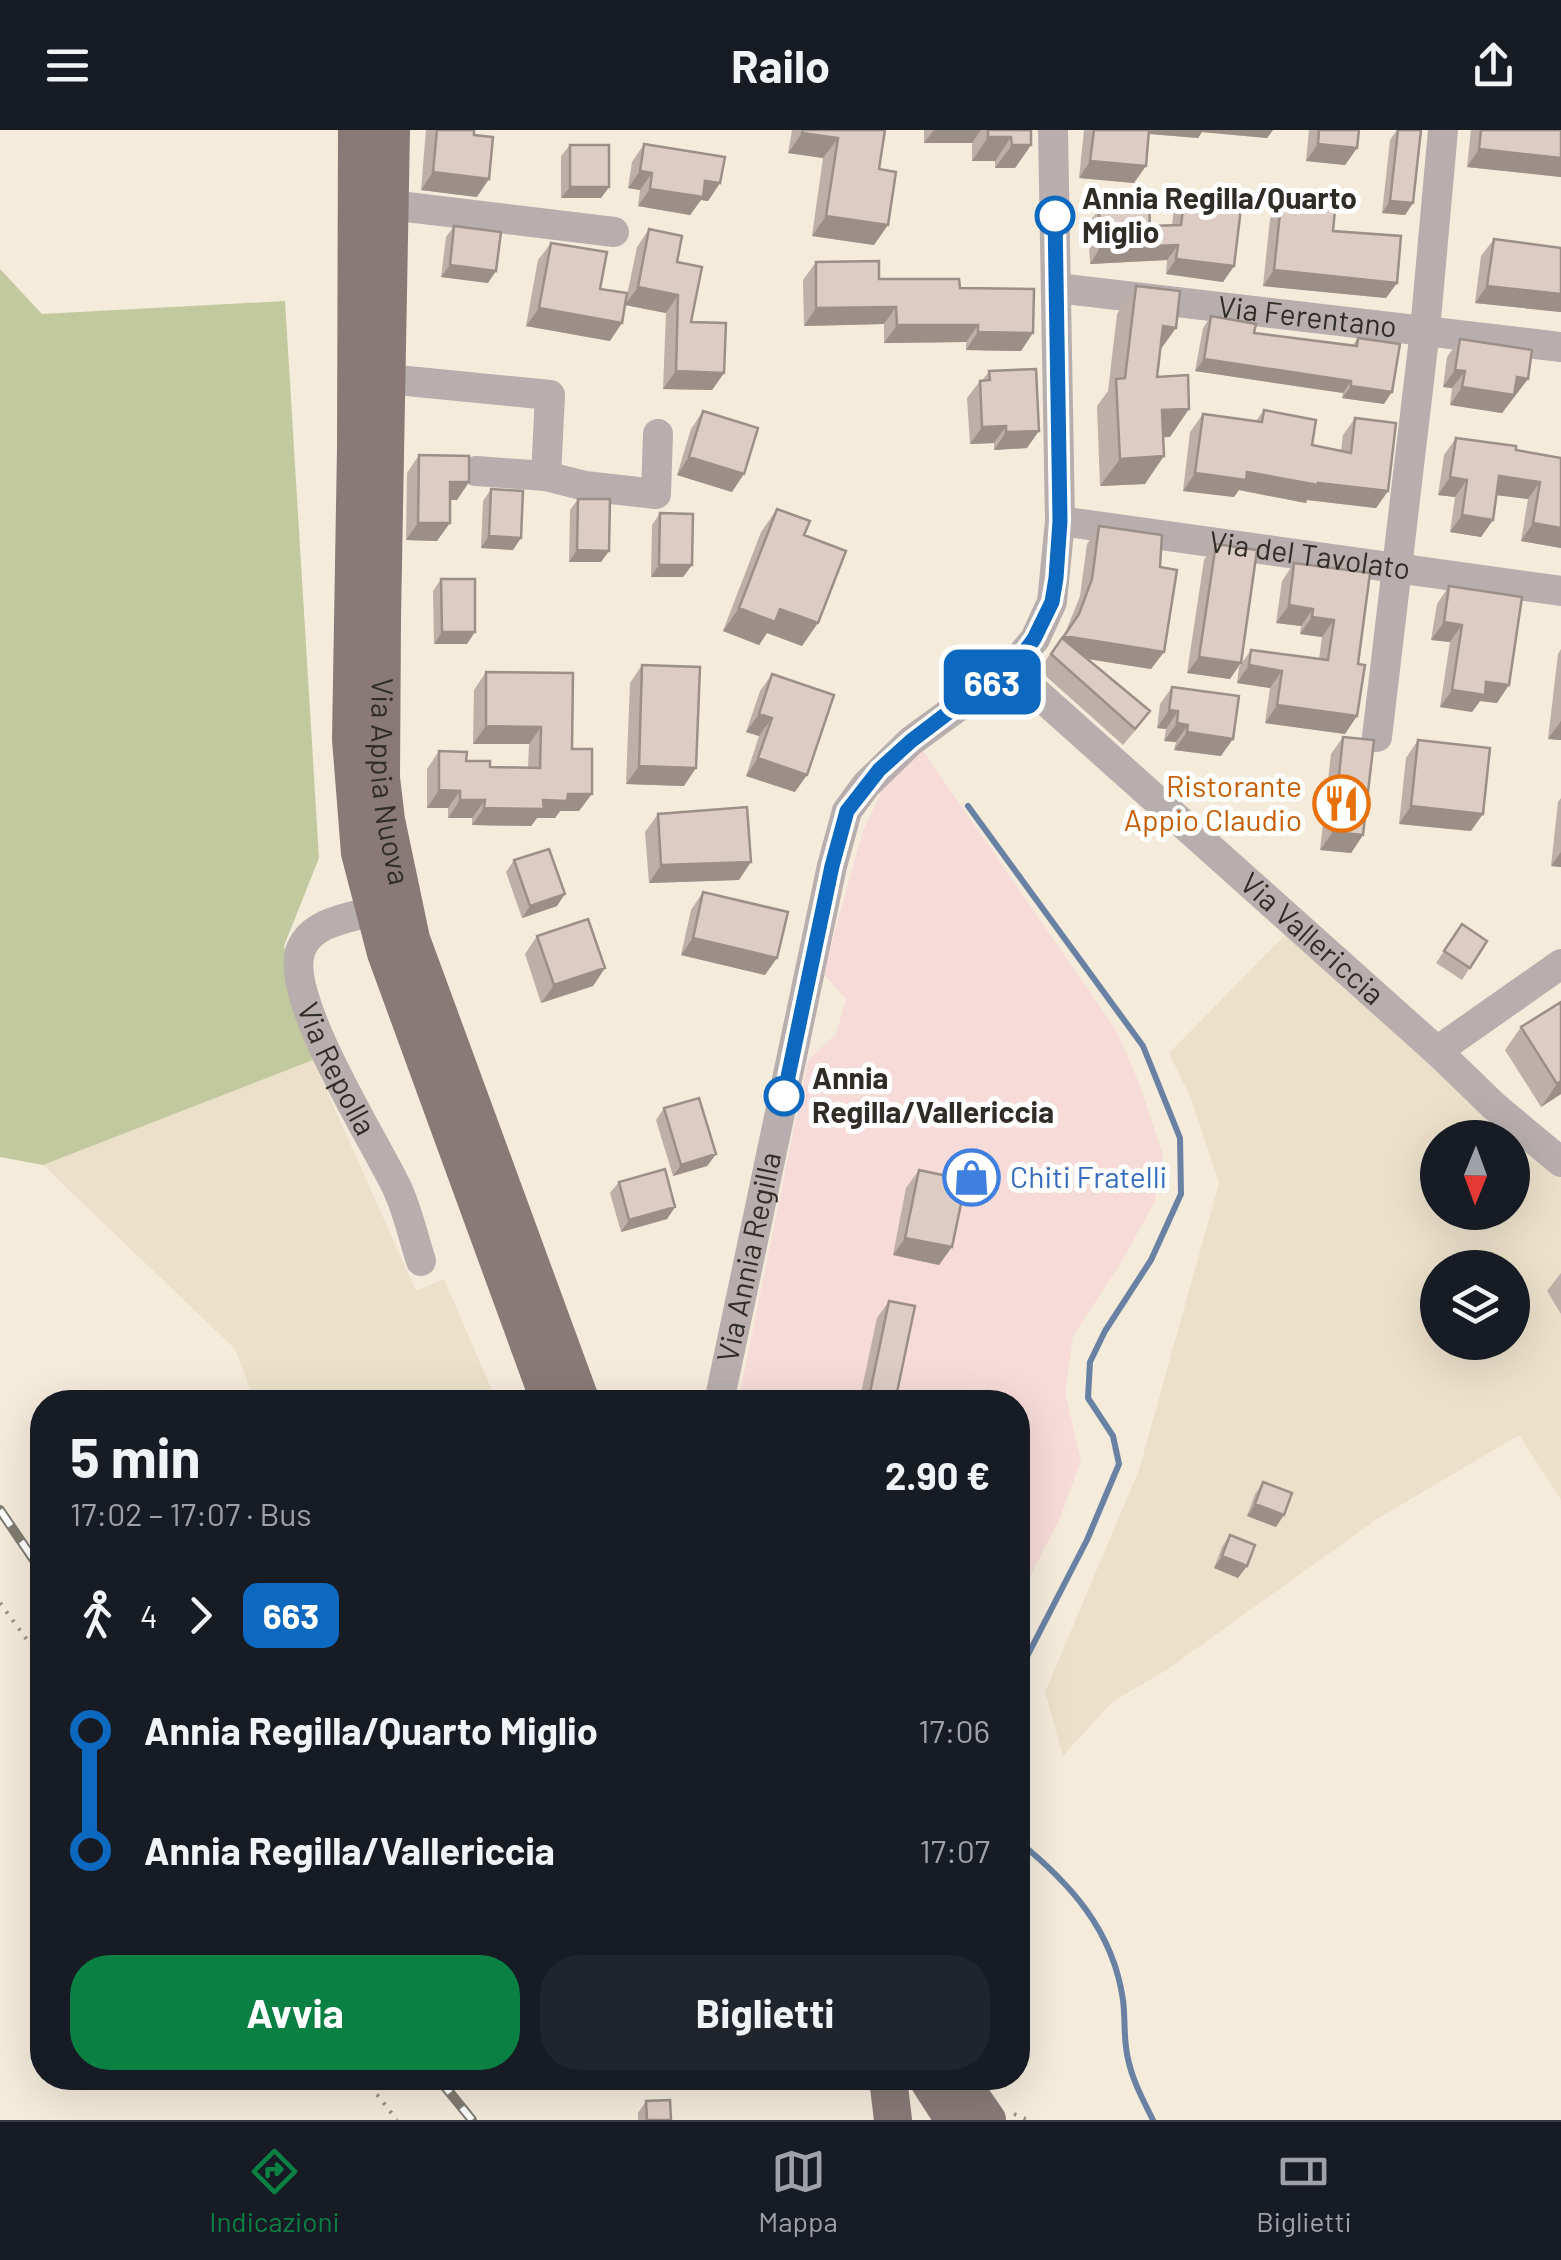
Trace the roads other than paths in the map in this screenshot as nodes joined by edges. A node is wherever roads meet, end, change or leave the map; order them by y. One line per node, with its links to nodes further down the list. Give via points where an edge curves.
1 (357, 130): 19 (main road, Via Appia Nuova, via 351,740 356,821)
2 (391, 130): 5 (main road, Via Appia Nuova)
3 (1053, 130): 7 (street, Via Annia Regilla)
4 (1444, 130): 8 (street)
5 (390, 205): 6 (street); 10 (main road, Via Appia Nuova)
6 (614, 232)
7 (1057, 288): 8 (street, Via Ferentano); 14 (street, Via Annia Regilla)
8 (1424, 330): 9 (street, Via Ferentano); 15 (street)
9 (1561, 347)
10 (386, 379): 13 (street, via 550,395); 25 (main road, Via Appia Nuova, via 381,778 398,884 411,939)
11 (658, 434): 13 (street, via 656,494)
12 (476, 471): 13 (street)
13 (546, 476)
14 (1060, 521): 15 (street, Via del Tavolato); 17 (street, Via Annia Regilla, via 1052,602)
15 (1398, 568): 16 (street, Via del Tavolato); 18 (street)
16 (1561, 590)
17 (1010, 669): 21 (street, Via Vallericcia); 26 (street, Via Annia Regilla, via 895,755 842,824)
18 (1377, 738)
19 (373, 911): 23 (street, Via Repolla, via 312,933 298,962 320,1042 400,1192); 24 (main road, Via Appia Nuova)
20 (1561, 964): 21 (street)
21 (1436, 1051): 22 (street, Via Vallericcia)
22 (1561, 1162)
23 (420, 1261)
24 (546, 1390)
25 (577, 1390)
26 (723, 1390)
27 (889, 2090): 28 (main road)
28 (893, 2120)

